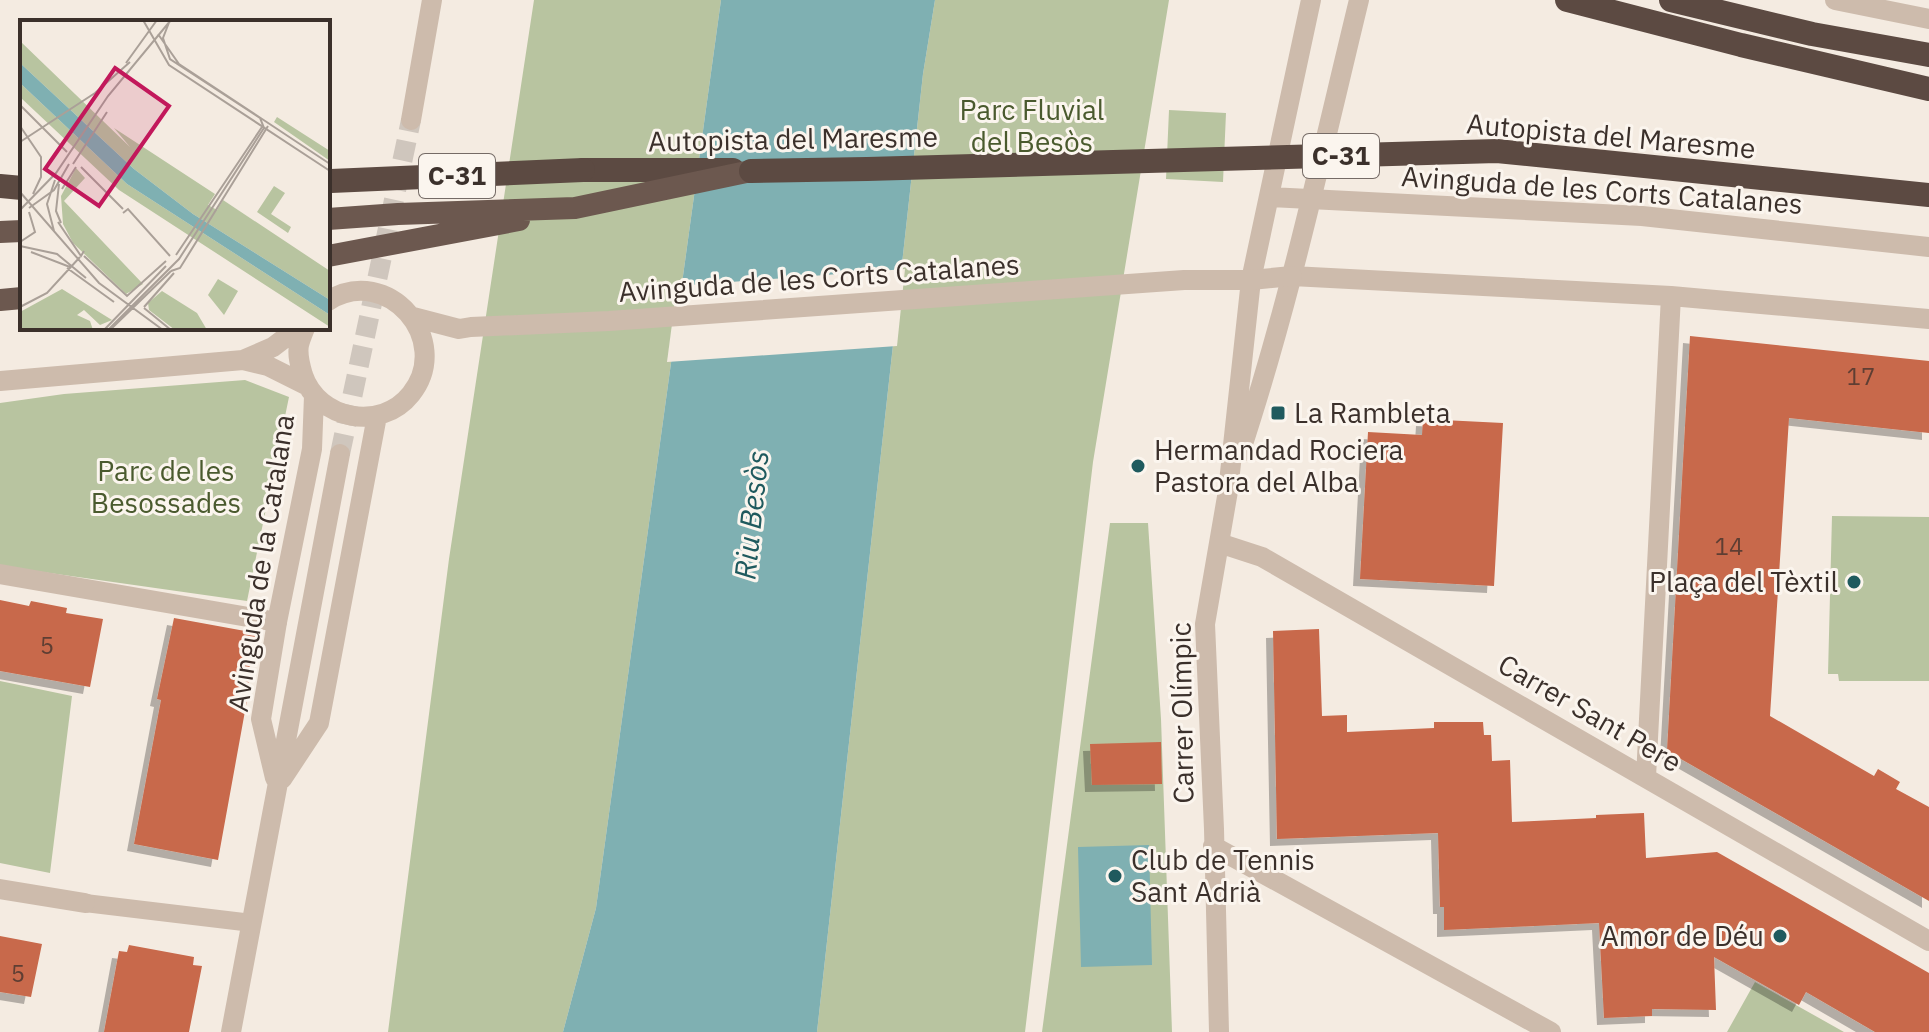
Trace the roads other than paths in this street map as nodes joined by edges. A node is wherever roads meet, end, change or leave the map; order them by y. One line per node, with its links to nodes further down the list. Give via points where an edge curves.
1 (432, 0): 10 (street)
2 (1311, 0): 16 (street, Carrer Olímpic)
3 (1359, 0): 17 (street, Carrer Olímpic)
4 (1567, 0): 9 (highway)
5 (1671, 0): 8 (highway)
6 (1835, 0): 7 (street)
7 (1929, 19)
8 (1929, 55)
9 (1929, 89)
10 (411, 120)
11 (751, 171): 12 (highway, Autopista del Maresme / C-31, bridge, via 583,170); 15 (highway, Autopista del Maresme / C-31, bridge, via 1497,151); 18 (highway, bridge)
12 (330, 182)
13 (0, 186): 14 (highway)
14 (20, 188)
15 (1929, 195)
16 (1269, 197): 17 (street, Avinguda de les Corts Catalanes); 25 (street, Carrer Olímpic)
17 (1310, 198): 22 (street, Avinguda de les Corts Catalanes, via 1642,216); 24 (street, Carrer Olímpic)
18 (575, 208): 19 (highway, bridge); 23 (highway, bridge)
19 (330, 219)
20 (20, 231): 21 (highway)
21 (0, 232)
22 (1929, 247)
23 (330, 256)
24 (1292, 276): 25 (street, Avinguda de les Corts Catalanes); 26 (street); 41 (street, Carrer Olímpic)
25 (1251, 280): 32 (street, Avinguda de les Corts Catalanes, via 1184,280); 41 (street, Carrer Olímpic)
26 (1671, 296): 31 (street); 45 (street)
27 (20, 298): 28 (highway)
28 (0, 300)
29 (330, 300): 30 (street, via 369,291 384,295)
30 (413, 317): 32 (street, Avinguda de les Corts Catalanes); 36 (street)
31 (1929, 319)
32 (459, 329): 36 (street)
33 (295, 330): 35 (street)
34 (304, 330): 38 (street, Avinguda de la Catalana, via 299,363)
35 (243, 360): 37 (street); 38 (street, via 268,366)
36 (423, 361): 39 (street, via 411,394)
37 (0, 381)
38 (310, 391): 39 (street, via 330,410); 44 (street, Avinguda de la Catalana, via 312,449)
39 (377, 416): 46 (street, Avinguda de la Catalana, via 319,723)
40 (340, 454): 46 (street, Avinguda de la Catalana)
41 (1228, 491): 42 (street, Carrer Olímpic)
42 (1219, 543): 45 (street, Carrer Sant Pere, via 1262,557); 47 (street, Carrer Olímpic, via 1205,624)
43 (0, 574): 44 (street)
44 (277, 622): 46 (street, Avinguda de la Catalana, via 261,719)
45 (1646, 777): 51 (street, Carrer Sant Pere)
46 (277, 785): 50 (street, Avinguda de la Catalana)
47 (1213, 846): 53 (street, Carrer Olímpic); 54 (street)
48 (0, 889): 49 (street)
49 (85, 903): 50 (lane)
50 (252, 923): 52 (street, Avinguda de la Catalana)
51 (1929, 941)
52 (231, 1032)
53 (1219, 1032)
54 (1551, 1032)

